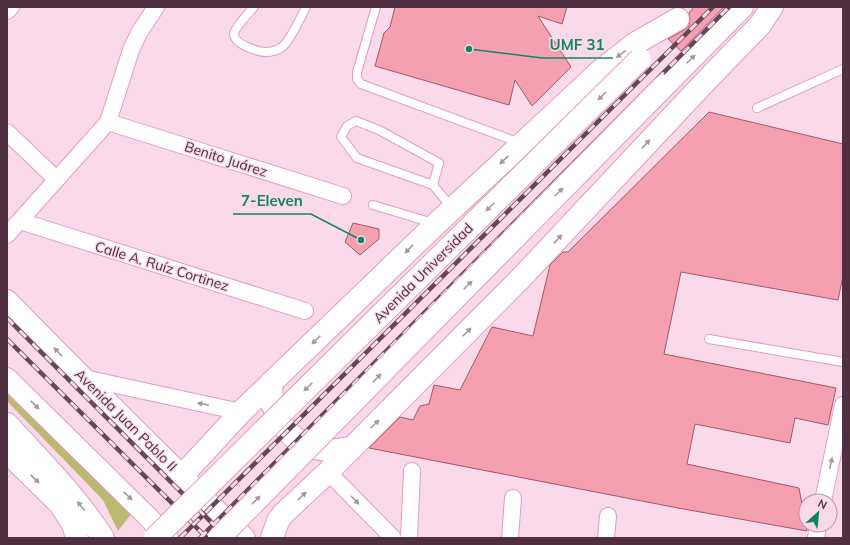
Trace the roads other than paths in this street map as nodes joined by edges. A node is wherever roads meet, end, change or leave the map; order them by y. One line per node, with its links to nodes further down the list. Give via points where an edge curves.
1 (11, 7): 8 (street)
2 (156, 7): 12 (street, via 131,50)
3 (254, 7): 4 (lane, via 236,29 234,37 242,45 265,52 282,47)
4 (306, 7)
5 (376, 7): 14 (lane, via 357,72 357,79 361,84)
6 (742, 7): 46 (highway, one-way to 6, bridge)
7 (772, 7): 34 (highway, one-way to 7, via 521,278 760,25)
8 (7, 11)
9 (684, 13): 14 (highway, one-way to 14, via 617,57); 44 (highway, Avenida Universidad, one-way to 44, bridge)
10 (843, 69): 11 (lane)
11 (757, 108)
12 (108, 122): 15 (street); 17 (street, Benito Juárez)
13 (7, 132): 15 (street)
14 (522, 143): 19 (highway, one-way to 19)
15 (56, 179): 20 (street)
16 (433, 185): 16 (lane, via 439,163 378,130 356,122 347,126 342,137 357,158); 19 (lane)
17 (343, 196)
18 (373, 205): 21 (lane)
19 (452, 208): 21 (highway)
20 (20, 222): 22 (street); 24 (street, Calle A. Ruíz Cortinez)
21 (436, 224): 29 (highway, one-way to 29)
22 (7, 235)
23 (7, 300): 28 (street, Avenida Juan Pablo II, one-way to 23)
24 (305, 311)
25 (709, 339): 26 (lane)
26 (843, 362)
27 (7, 378): 45 (street, one-way to 45)
28 (84, 378): 31 (street, one-way to 28); 38 (street, Avenida Juan Pablo II)
29 (271, 383): 31 (highway); 34 (highway, via 272,403 280,422 293,437 311,447 331,451)
30 (843, 405): 33 (street)
31 (241, 412): 38 (highway)
32 (7, 424): 43 (highway, one-way to 32, via 73,496)
33 (839, 442): 39 (street, one-way to 33)
34 (352, 448): 37 (highway)
35 (7, 452): 42 (highway, one-way to 42, via 60,504 73,524)
36 (412, 471): 50 (street)
37 (328, 472): 48 (highway, one-way to 37, via 283,514); 49 (street, one-way to 49)
38 (182, 476): 47 (street, Avenida Juan Pablo II)
39 (825, 493)
40 (513, 498): 51 (street)
41 (608, 516): 52 (street)
42 (77, 538)
43 (103, 538)
44 (155, 538)
45 (168, 538)
46 (219, 538)
47 (245, 538)
48 (272, 538)
49 (393, 538)
50 (409, 538)
51 (510, 538)
52 (606, 538)

